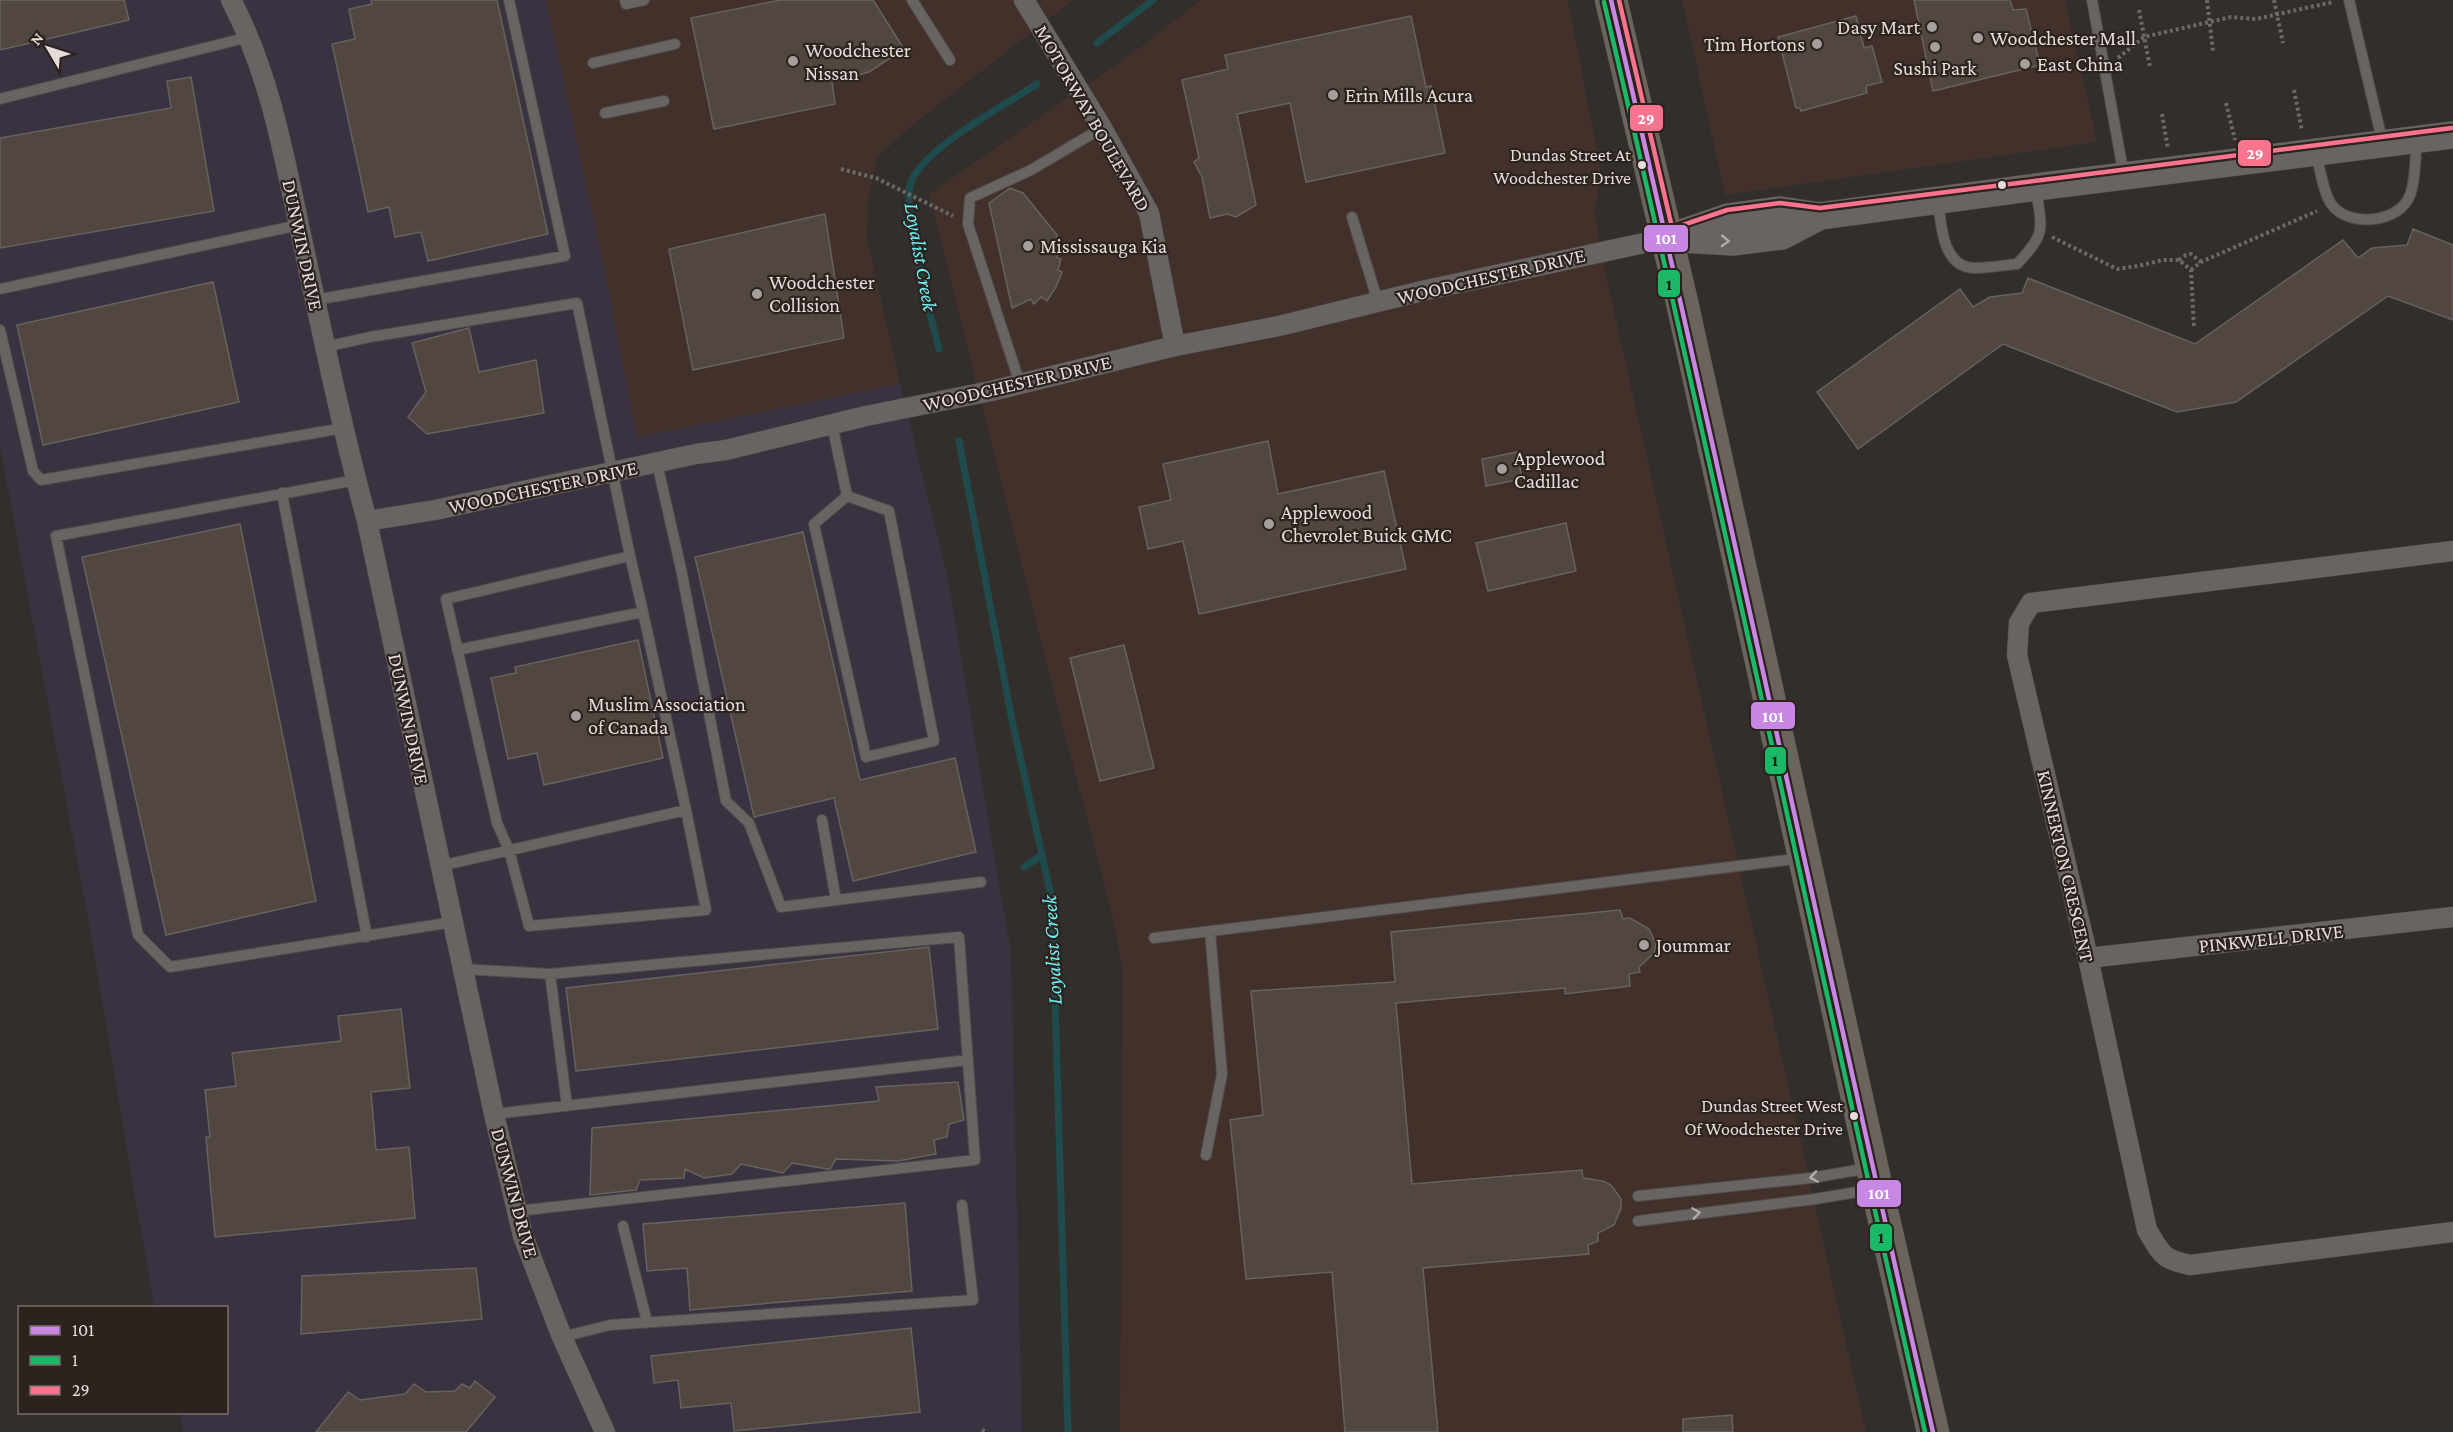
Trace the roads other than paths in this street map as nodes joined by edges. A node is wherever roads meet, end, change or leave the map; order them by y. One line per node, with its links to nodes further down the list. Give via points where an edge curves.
1 (231, 0): 10 (street, DUNWIN DRIVE)
2 (509, 0): 29 (lane, via 565,256)
3 (625, 0): 4 (lane, via 626,4)
4 (644, 0)
5 (912, 0): 12 (lane)
6 (1024, 0): 17 (street, MOTORWAY BOULEVARD)
7 (1611, 0): 27 (main road)
8 (2092, 0): 22 (lane)
9 (2349, 0): 20 (lane)
10 (249, 37): 14 (lane); 26 (street, DUNWIN DRIVE, via 274,107)
11 (675, 44): 13 (lane)
12 (950, 60)
13 (593, 63)
14 (0, 99)
15 (664, 101): 16 (lane)
16 (606, 113)
17 (1102, 128): 32 (street, MOTORWAY BOULEVARD, via 1149,213); 34 (lane, via 1031,170 970,198 968,224)
18 (2453, 135): 19 (street, WOODCHESTER DRIVE)
19 (2417, 140): 20 (street, WOODCHESTER DRIVE); 21 (lane, via 2410,196 2397,212 2369,221 2342,214 2331,205)
20 (2383, 144): 21 (street, WOODCHESTER DRIVE)
21 (2311, 153): 22 (street, WOODCHESTER DRIVE)
22 (2124, 176): 23 (street, WOODCHESTER DRIVE)
23 (2036, 187): 24 (street, WOODCHESTER DRIVE); 24 (lane, via 2041,232 2036,244 2017,264 1972,268 1955,259 1942,232)
24 (1937, 200): 27 (street, WOODCHESTER DRIVE, via 1820,216 1780,210 1728,217)
25 (1352, 217): 30 (lane)
26 (299, 225): 28 (lane); 29 (street, DUNWIN DRIVE)
27 (1667, 238): 30 (street, WOODCHESTER DRIVE); 50 (main road)
28 (0, 289)
29 (315, 300): 33 (street, DUNWIN DRIVE)
30 (1378, 302): 32 (street, WOODCHESTER DRIVE)
31 (0, 330): 36 (lane, via 33,471 41,480)
32 (1174, 346): 34 (street, WOODCHESTER DRIVE)
33 (325, 347): 36 (street, DUNWIN DRIVE); 38 (lane, via 577,303)
34 (1020, 384): 35 (street, WOODCHESTER DRIVE)
35 (832, 424): 37 (street, WOODCHESTER DRIVE); 41 (lane)
36 (344, 428): 39 (street, DUNWIN DRIVE)
37 (657, 463): 38 (street, WOODCHESTER DRIVE); 53 (lane, via 726,801 749,823 781,907)
38 (613, 473): 42 (street, WOODCHESTER DRIVE); 44 (lane)
39 (356, 480): 40 (lane); 42 (street, DUNWIN DRIVE)
40 (282, 493): 57 (lane); 57 (lane, via 56,536 138,935 170,967)
41 (847, 496): 41 (lane, via 889,512 934,741 866,757 814,524)
42 (367, 522): 51 (street, DUNWIN DRIVE)
43 (2453, 551): 59 (street, KINNERTON CRESCENT, via 2031,603 2019,623 2017,656)
44 (630, 556): 45 (lane); 46 (lane, via 446,599)
45 (643, 612): 46 (lane); 47 (lane)
46 (457, 650): 49 (lane, via 497,823)
47 (686, 810): 49 (lane); 49 (lane, via 706,910 528,926)
48 (822, 820): 53 (lane)
49 (509, 850): 51 (lane)
50 (1803, 858): 56 (lane); 66 (main road)
51 (440, 866): 55 (street, DUNWIN DRIVE)
52 (981, 882): 53 (lane)
53 (836, 900)
54 (2453, 917): 59 (street, PINKWELL DRIVE)
55 (453, 922): 57 (lane); 60 (street, DUNWIN DRIVE)
56 (1210, 931): 58 (lane); 65 (lane, via 1222,1074)
57 (367, 937)
58 (1155, 938)
59 (2088, 958): 72 (street, KINNERTON CRESCENT, via 2147,1230 2169,1260 2190,1265)
60 (463, 969): 61 (lane); 64 (street, DUNWIN DRIVE)
61 (550, 974): 62 (lane, via 959,938); 63 (lane)
62 (968, 1060): 63 (lane); 69 (lane, via 975,1160)
63 (567, 1106): 64 (lane)
64 (494, 1114): 69 (street, DUNWIN DRIVE)
65 (1206, 1155)
66 (1874, 1178): 67 (lane, one-way to 67, via 1810,1178); 70 (lane, one-way to 66, via 1815,1199); 76 (main road)
67 (1638, 1196)
68 (962, 1205): 73 (lane, via 973,1300)
69 (517, 1211): 74 (street, DUNWIN DRIVE)
70 (1638, 1221)
71 (623, 1226): 73 (lane)
72 (2453, 1232)
73 (647, 1322): 74 (lane, via 610,1325)
74 (562, 1337): 75 (street, DUNWIN DRIVE)
75 (605, 1432)
76 (1933, 1432)

